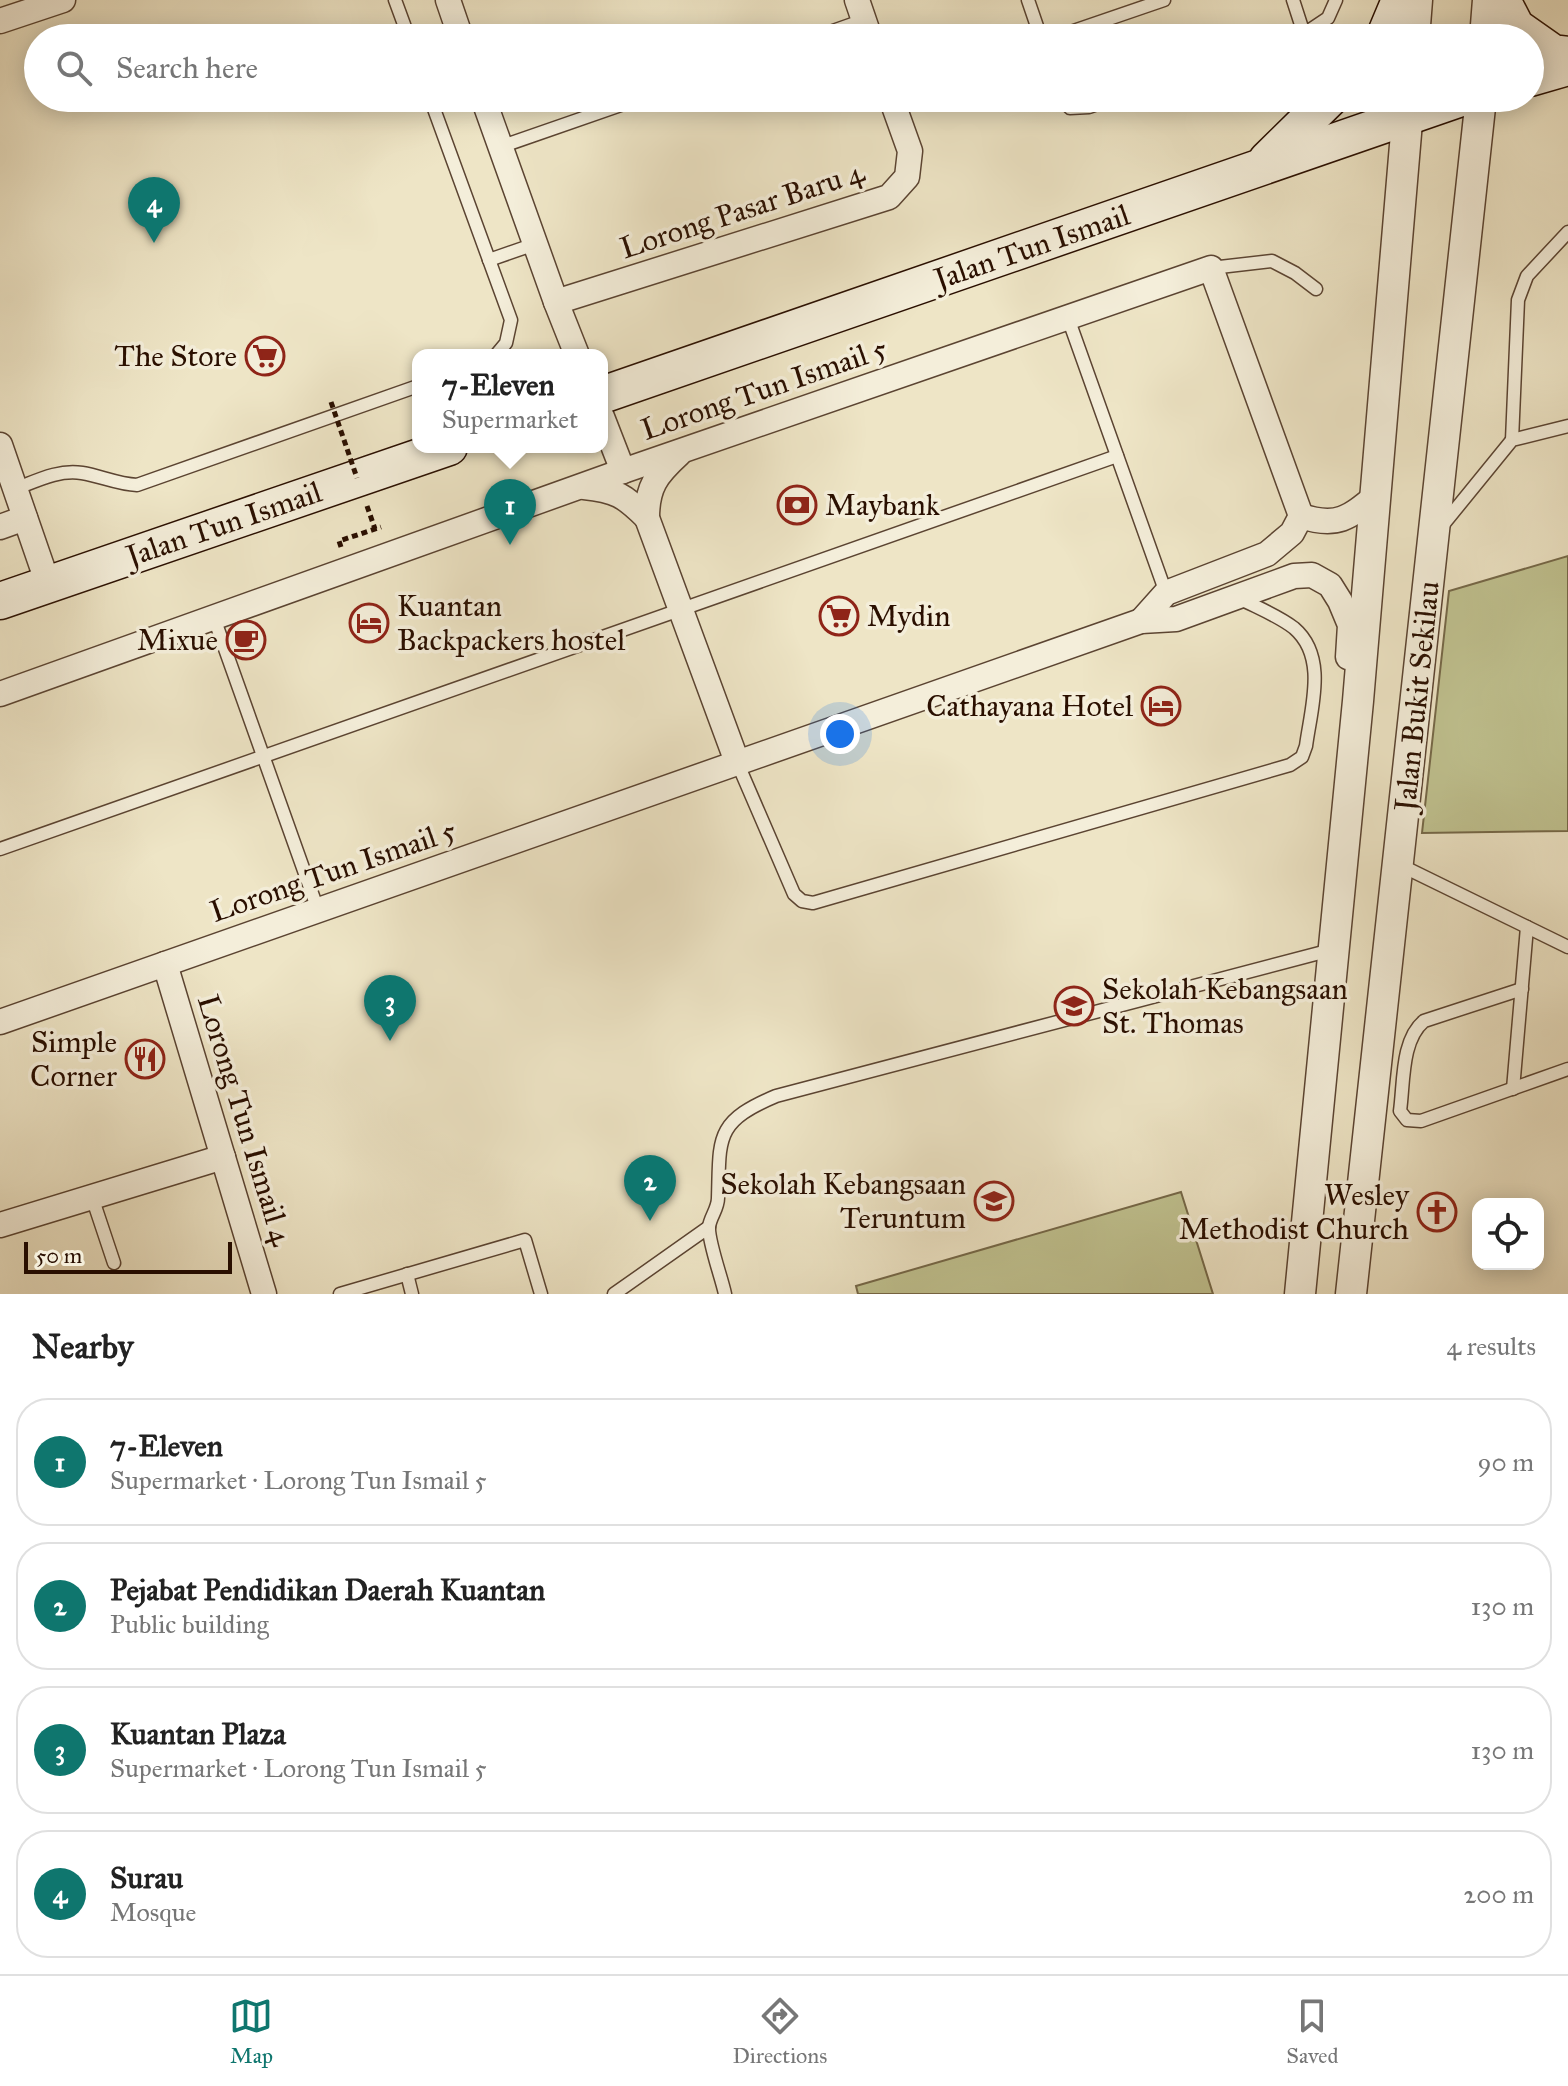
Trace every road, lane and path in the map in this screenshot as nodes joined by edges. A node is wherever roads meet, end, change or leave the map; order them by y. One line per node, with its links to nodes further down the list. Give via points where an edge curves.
1 (63, 0): 12 (street)
2 (395, 0): 13 (lane)
3 (448, 0): 14 (street)
4 (1028, 0): 15 (lane)
5 (1164, 0): 16 (lane)
6 (1293, 0): 17 (lane)
7 (1336, 0): 18 (lane, via 1328,18)
8 (1400, 0): 19 (main road)
9 (1417, 0): 20 (street)
10 (1488, 0): 21 (street)
11 (1502, 0): 22 (main road)
12 (0, 21)
13 (404, 24)
14 (456, 24)
15 (1036, 24)
16 (1094, 24)
17 (1296, 24)
18 (1318, 24)
19 (1390, 24)
20 (1415, 24)
21 (1486, 24)
22 (1514, 24)
23 (1544, 47): 24 (main road)
24 (1568, 55)
25 (1568, 67): 26 (main road)
26 (1544, 74)
27 (435, 112): 39 (lane)
28 (488, 112): 35 (street)
29 (601, 112): 35 (lane)
30 (896, 112): 42 (street, Lorong Pasar Baru 4, via 910,151 907,177 889,197)
31 (1316, 112): 36 (main road)
32 (1396, 112): 36 (main road, Jalan Tun Ismail)
33 (1408, 112): 60 (street, Jalan Bukit Sekilau)
34 (1480, 112): 65 (street, Jalan Bukit Sekilau)
35 (500, 147): 38 (street)
36 (1260, 167): 47 (main road, Jalan Tun Ismail)
37 (1568, 232): 51 (lane, via 1527,276 1518,300)
38 (535, 244): 39 (lane); 42 (street)
39 (489, 260): 44 (lane, via 511,320)
40 (1211, 268): 41 (lane, via 1272,261); 43 (street, Lorong Tun Ismail 5); 61 (street)
41 (1316, 289)
42 (556, 302): 45 (street)
43 (1068, 318): 53 (street, Lorong Tun Ismail 5); 55 (lane)
44 (501, 349)
45 (575, 349)
46 (412, 388): 59 (lane, via 137,485 62,472)
47 (608, 398)
48 (331, 402): 57 (path, bridge)
49 (608, 414): 56 (street)
50 (1568, 426): 51 (lane)
51 (1512, 440): 65 (lane)
52 (0, 445): 59 (street)
53 (681, 452): 56 (street, Lorong Tun Ismail 5); 63 (street, via 660,471 647,496)
54 (431, 453): 57 (main road, Jalan Tun Ismail)
55 (1117, 456): 67 (lane); 70 (lane)
56 (623, 471): 58 (street, Lorong Tun Ismail 5)
57 (357, 478): 66 (main road, Jalan Tun Ismail)
58 (578, 487): 63 (street, via 609,489 628,498); 71 (street, Lorong Tun Ismail 5)
59 (15, 489): 62 (street)
60 (1377, 495): 61 (street, via 1353,515 1334,522); 74 (street, Jalan Bukit Sekilau)
61 (1301, 516): 67 (street, Lorong Tun Ismail 5, via 1292,533 1267,554)
62 (25, 518): 64 (street); 66 (street)
63 (647, 518): 70 (street)
64 (0, 527)
65 (1435, 535): 78 (street, Jalan Bukit Sekilau)
66 (48, 584): 69 (main road, Jalan Tun Ismail)
67 (1166, 593): 72 (street, Lorong Tun Ismail 5)
68 (1237, 597): 72 (street, Lorong Tun Ismail 5, via 1176,619); 74 (street, Lorong Tun Ismail 5, via 1294,576 1312,575 1330,585 1350,625 1348,674); 76 (lane, via 1295,628 1316,669 1306,746 1302,757 1290,765 813,903 794,894)
69 (0, 601)
70 (680, 608): 75 (lane); 76 (street)
71 (214, 618): 73 (street, Lorong Tun Ismail 5); 75 (lane)
72 (1141, 621): 76 (street, Lorong Tun Ismail 5)
73 (0, 694)
74 (1358, 701): 82 (street, Jalan Bukit Sekilau)
75 (263, 756): 77 (lane); 79 (lane)
76 (737, 762): 79 (street, Lorong Tun Ismail 5)
77 (0, 849)
78 (1398, 864): 80 (lane); 101 (street, Jalan Bukit Sekilau)
79 (318, 910): 83 (street, Lorong Tun Ismail 5)
80 (1527, 927): 81 (lane); 84 (lane)
81 (1568, 947)
82 (1334, 950): 91 (lane, via 790,1092 744,1110 718,1150 718,1208); 100 (street, Jalan Bukit Sekilau)
83 (165, 964): 85 (street, Lorong Tun Ismail 5); 88 (street, Lorong Tun Ismail 4)
84 (1522, 989): 87 (lane); 87 (lane, via 1424,1021 1415,1029 1400,1111 1407,1120 1421,1121)
85 (0, 1022)
86 (1568, 1069): 87 (lane)
87 (1513, 1089)
88 (223, 1157): 89 (street); 94 (street, Lorong Tun Ismail 4)
89 (92, 1197): 90 (street); 92 (lane)
90 (0, 1225)
91 (709, 1227): 98 (lane); 99 (lane)
92 (114, 1263)
93 (407, 1274): 95 (lane); 96 (lane); 97 (lane, via 525,1240)
94 (264, 1294)
95 (340, 1294)
96 (412, 1294)
97 (541, 1294)
98 (614, 1294)
99 (725, 1294)
100 (1300, 1294)
101 (1351, 1294)

